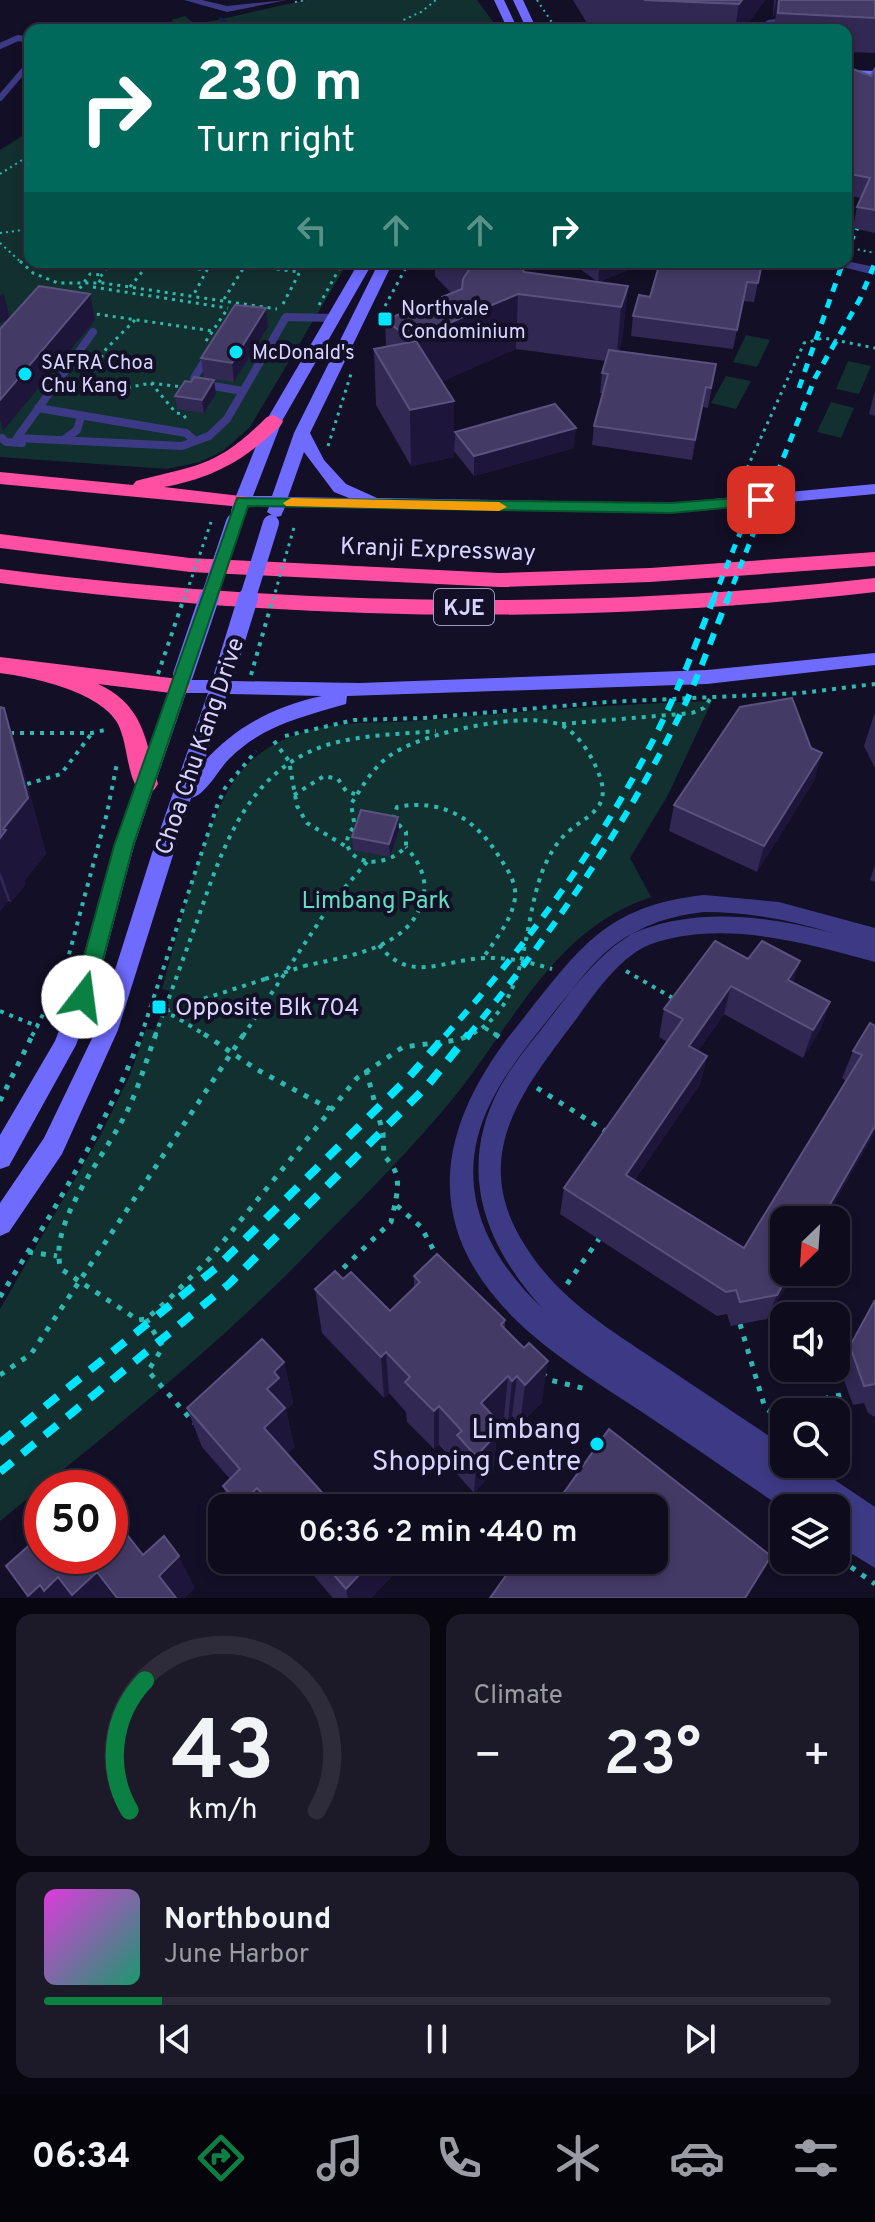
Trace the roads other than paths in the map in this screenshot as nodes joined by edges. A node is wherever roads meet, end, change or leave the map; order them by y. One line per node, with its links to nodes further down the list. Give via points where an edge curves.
1 (189, 0): 2 (street, via 227,9)
2 (282, 0)
3 (499, 0): 6 (main road)
4 (518, 0): 7 (main road)
5 (808, 18): 8 (street)
6 (510, 24)
7 (530, 24)
8 (769, 24)
9 (24, 39): 10 (lane)
10 (0, 46)
11 (852, 66): 12 (main road)
12 (875, 68)
13 (24, 71): 16 (lane)
14 (852, 73): 15 (main road)
15 (875, 74)
16 (0, 98)
17 (852, 260): 18 (street)
18 (875, 265)
19 (852, 266): 22 (street)
20 (363, 268): 24 (main road, Choa Chu Kang Drive)
21 (383, 268): 36 (main road, Choa Chu Kang Drive)
22 (875, 271)
23 (269, 319): 25 (lane)
24 (333, 320): 25 (lane, via 301,318); 35 (main road, Choa Chu Kang Drive)
25 (282, 325): 32 (lane)
26 (93, 332): 29 (lane)
27 (217, 343): 32 (lane, via 193,380)
28 (70, 349): 29 (lane)
29 (84, 349): 31 (lane, via 66,362)
30 (40, 385): 31 (lane)
31 (52, 389): 33 (lane)
32 (243, 391): 41 (lane, via 217,430)
33 (38, 408): 34 (lane); 37 (lane)
34 (81, 417): 40 (lane, via 76,433); 41 (lane, via 186,433)
35 (274, 421): 44 (highway, via 218,467 189,478); 45 (main road, Choa Chu Kang Drive)
36 (302, 433): 46 (main road, Choa Chu Kang Drive); 47 (main road, via 317,462 340,488)
37 (17, 438): 38 (lane); 39 (lane)
38 (2, 440): 39 (lane)
39 (49, 440): 40 (lane)
40 (62, 440): 41 (lane, via 182,446)
41 (194, 440)
42 (0, 478): 44 (highway)
43 (875, 489): 47 (main road, via 671,508)
44 (109, 490): 45 (highway)
45 (242, 501): 46 (main road); 55 (main road, Choa Chu Kang Drive, bridge)
46 (278, 503): 47 (main road); 56 (main road, Choa Chu Kang Drive, bridge)
47 (384, 505)
48 (0, 541): 49 (highway, Kranji Expressway / KJE, via 190,565 499,580)
49 (875, 559)
50 (0, 576): 51 (highway, KJE, via 225,597 504,608 651,605)
51 (875, 585)
52 (875, 659): 57 (main road, via 707,677)
53 (0, 665): 54 (highway)
54 (26, 669): 55 (highway); 58 (highway, via 82,686 128,720)
55 (181, 680): 56 (main road); 58 (main road, Choa Chu Kang Drive)
56 (222, 682): 57 (main road); 59 (main road, Choa Chu Kang Drive)
57 (360, 690): 59 (main road, via 292,710 251,729 212,763)
58 (146, 784): 62 (main road, Choa Chu Kang Drive, via 65,1045)
59 (176, 816): 63 (main road, Choa Chu Kang Drive, via 107,1030 53,1146)
60 (875, 937): 66 (street, via 733,904 680,905 634,920 598,944 499,1066 475,1110 463,1154 468,1221 482,1256 503,1287 564,1343)
61 (875, 953): 64 (street, via 734,923 691,926 645,938 614,958 588,987 519,1077 495,1130 490,1190 495,1214 524,1269 579,1325)
62 (0, 1158)
63 (0, 1224)
64 (770, 1452)
65 (808, 1478): 67 (street)
66 (786, 1494)
67 (875, 1524)

